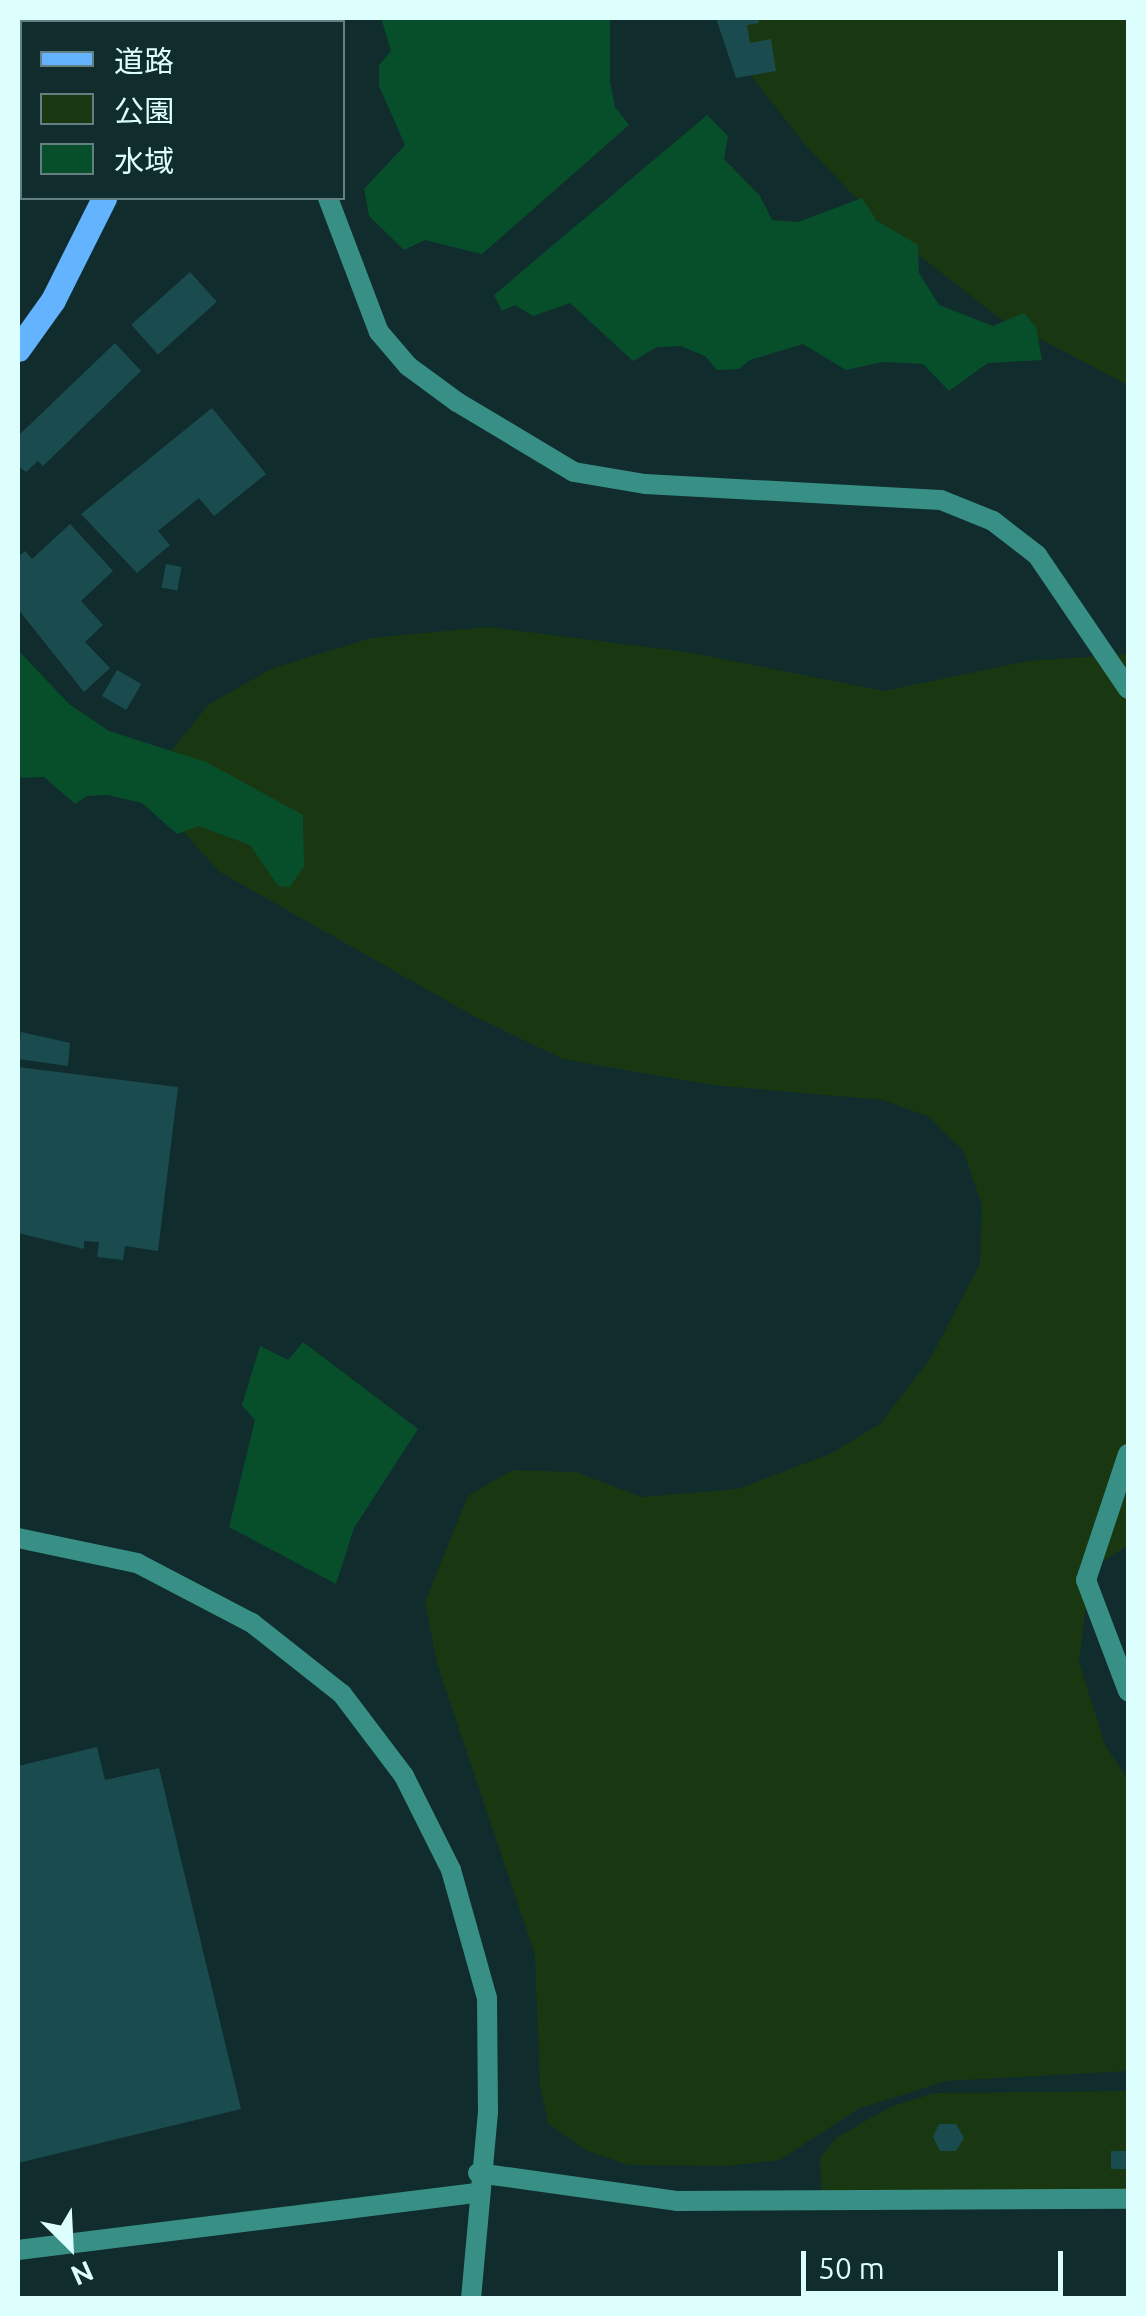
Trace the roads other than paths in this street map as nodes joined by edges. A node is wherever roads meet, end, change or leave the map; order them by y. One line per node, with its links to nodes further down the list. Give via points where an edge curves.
1 (103, 200): 3 (main road, via 53,300)
2 (329, 200): 4 (street, via 379,332 408,366 457,402 574,472 646,484 941,500 994,521 1037,555)
3 (18, 349)
4 (1128, 689)
5 (1128, 1454): 7 (street, via 1086,1580)
6 (18, 1538): 8 (street, via 137,1563 252,1622 342,1694 404,1776 451,1870 487,1998 488,2112)
7 (1128, 1691)
8 (478, 2183): 9 (street, via 678,2201); 10 (street); 11 (street)
9 (1128, 2198)
10 (18, 2250)
11 (471, 2298)

